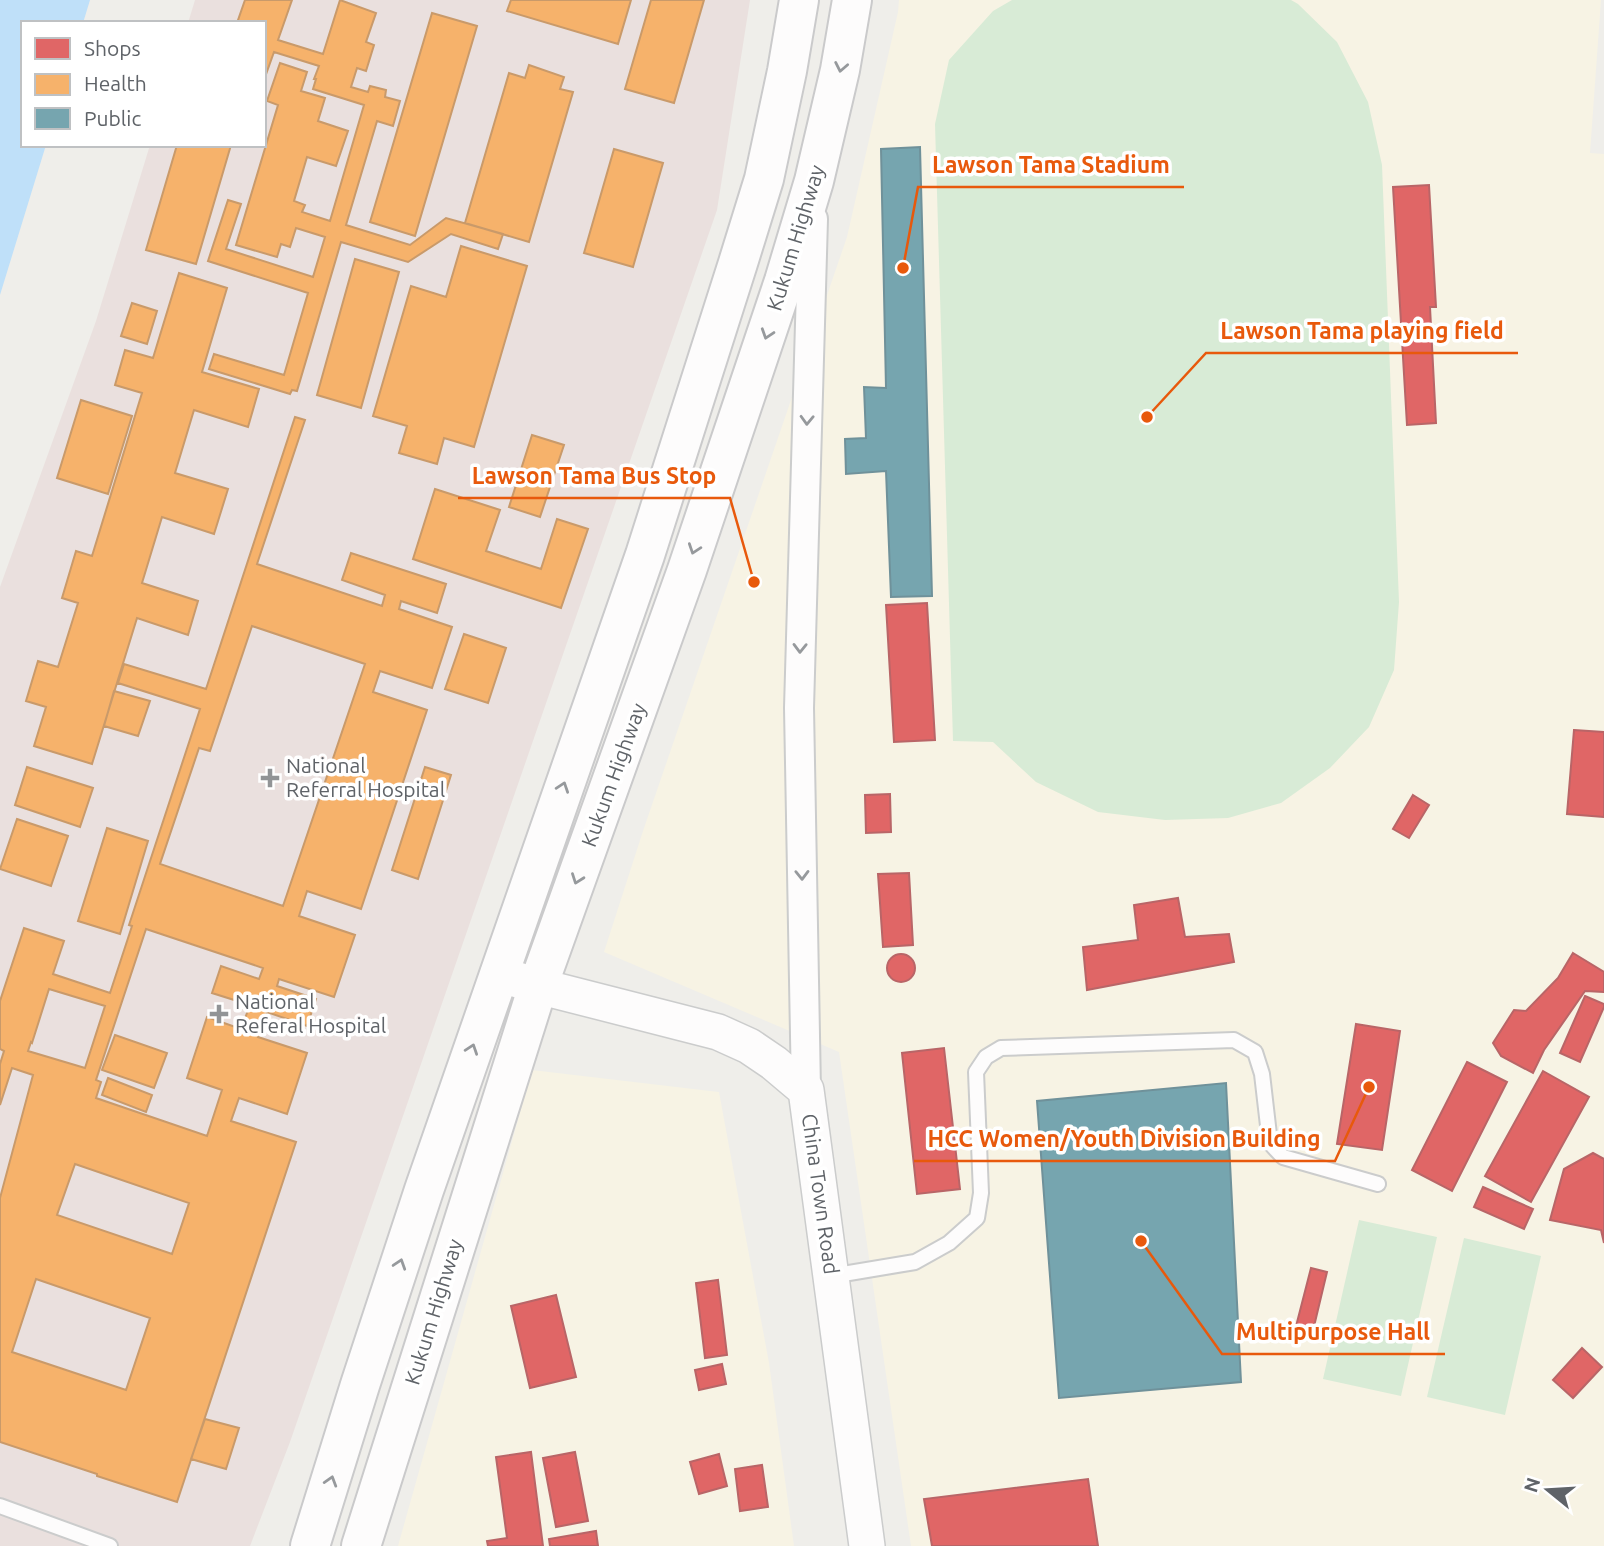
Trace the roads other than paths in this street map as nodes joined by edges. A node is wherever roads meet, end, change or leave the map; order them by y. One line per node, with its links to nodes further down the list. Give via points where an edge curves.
1 (799, 0): 4 (main road, Kukum Highway, one-way to 1, via 645,555 761,191)
2 (852, 0): 3 (main road, Kukum Highway, one-way to 3, via 841,70)
3 (814, 181): 5 (main road, Kukum Highway, one-way to 5, via 687,570); 6 (street, one-way to 6, via 799,708)
4 (498, 974): 5 (street, China Town Road); 11 (main road, Kukum Highway, one-way to 4)
5 (538, 986): 6 (street, China Town Road, via 718,1032 749,1046); 12 (main road, Kukum Highway)
6 (806, 1090): 8 (street, China Town Road)
7 (1378, 1184): 8 (lane, via 1283,1157 1270,1143 1255,1052 1234,1040 1002,1048 986,1056 976,1072 981,1193 977,1218 949,1243 915,1262)
8 (831, 1276): 13 (street, China Town Road)
9 (0, 1506): 10 (lane)
10 (110, 1546)
11 (310, 1546)
12 (361, 1546)
13 (867, 1546)

